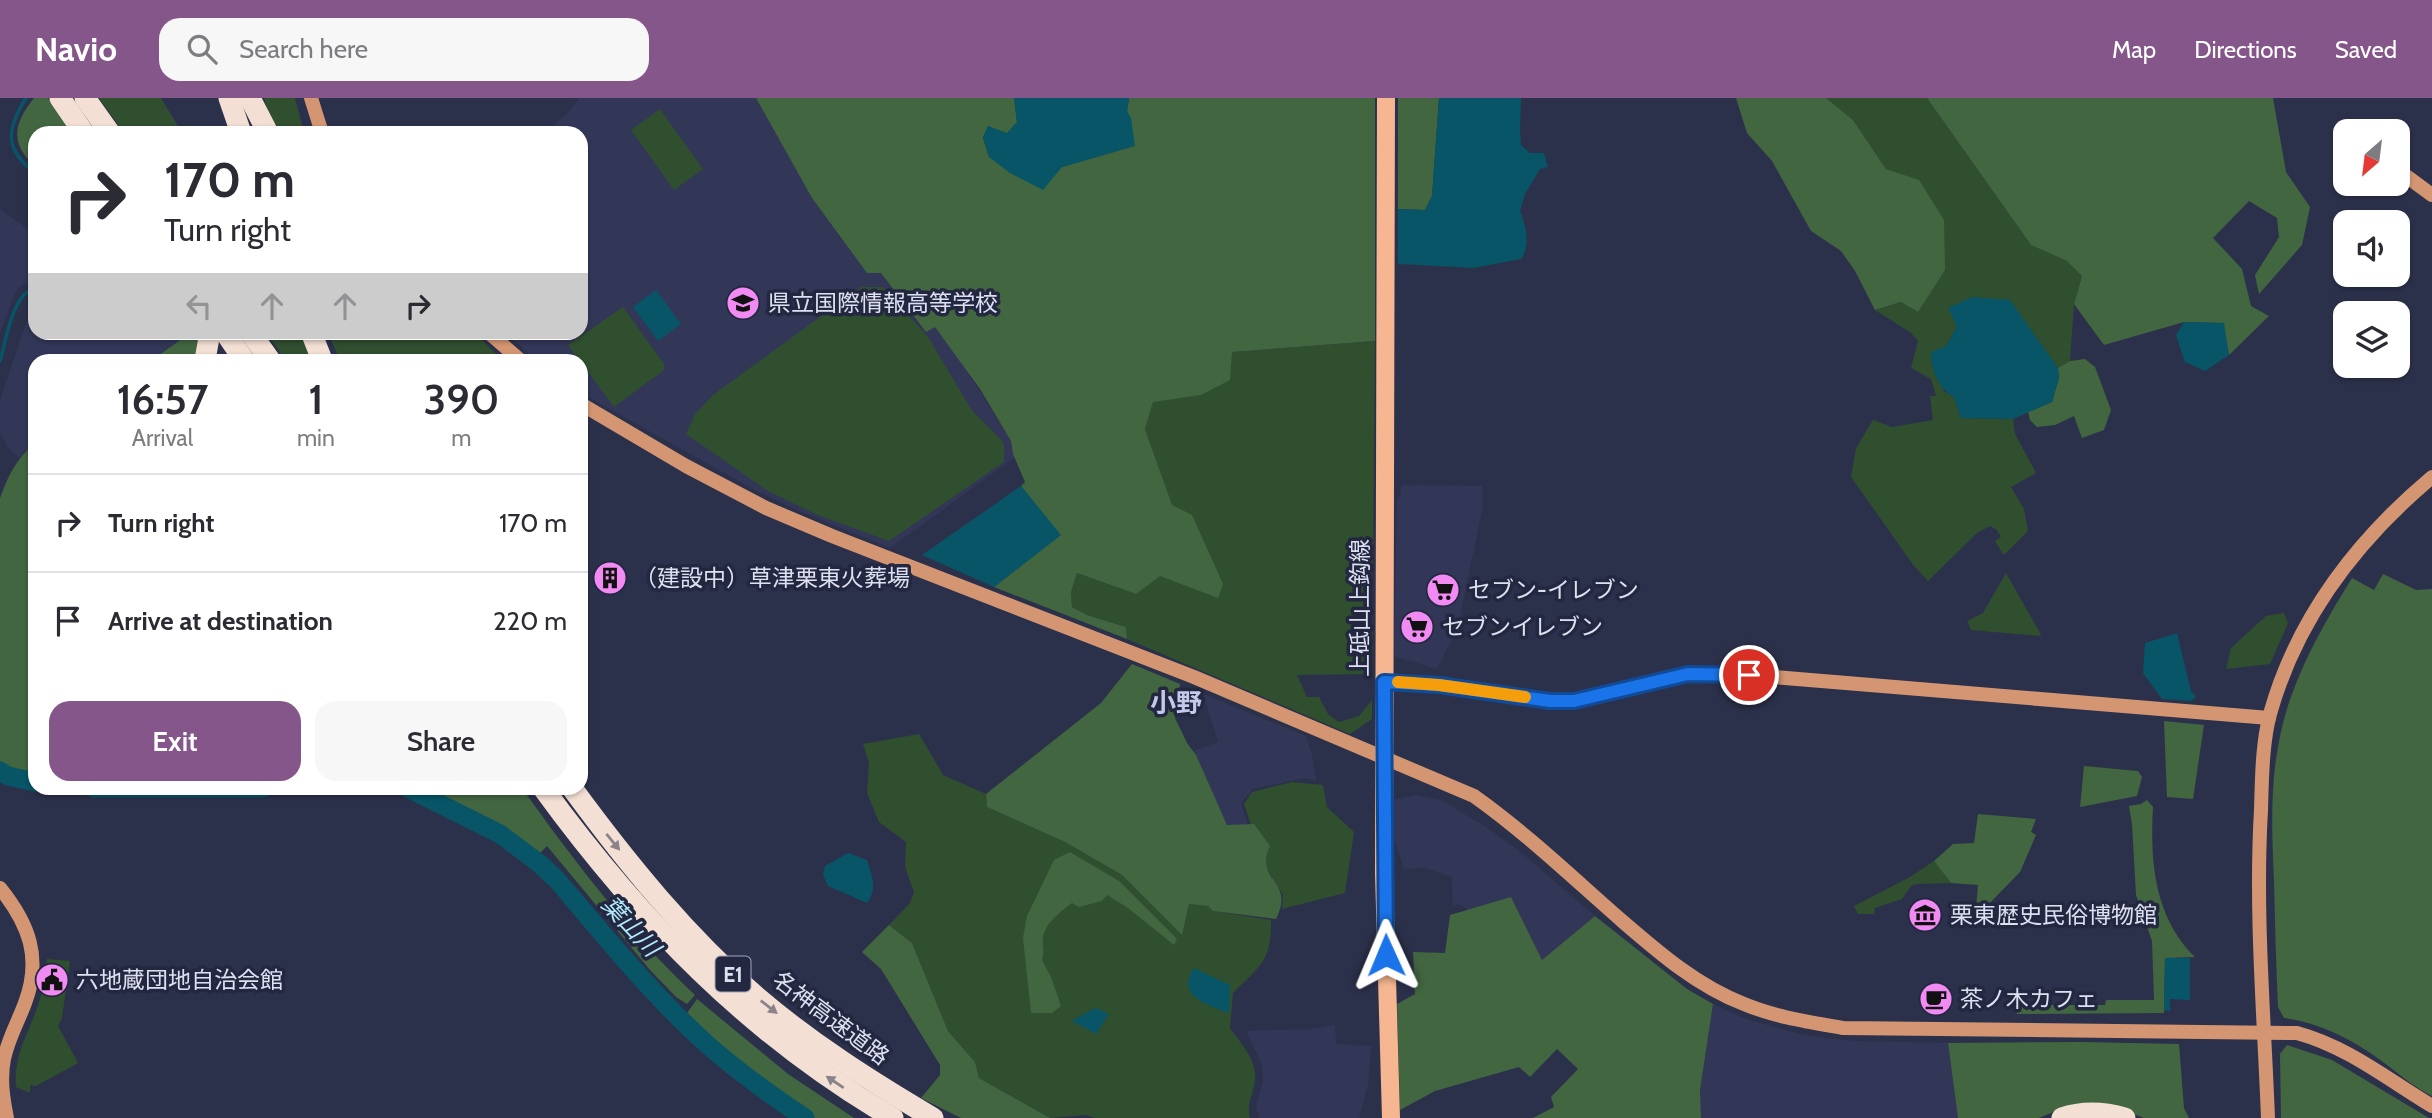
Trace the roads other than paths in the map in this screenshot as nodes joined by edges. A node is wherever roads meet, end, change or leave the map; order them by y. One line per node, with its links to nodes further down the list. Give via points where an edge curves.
1 (60, 98): 9 (highway)
2 (85, 98): 10 (highway)
3 (229, 98): 11 (highway)
4 (239, 98): 12 (highway)
5 (250, 98): 13 (highway)
6 (259, 98): 14 (highway)
7 (311, 98): 15 (street)
8 (1386, 98): 22 (main road, 上砥山上鈎線)
9 (80, 126)
10 (105, 126)
11 (240, 126)
12 (243, 126)
13 (264, 126)
14 (266, 126)
15 (320, 126)
16 (2410, 179): 17 (street)
17 (2432, 195)
18 (497, 340): 19 (street)
19 (513, 354)
20 (588, 408): 24 (street, via 766,508 1195,677)
21 (2432, 477): 23 (street, via 2363,543 2326,590 2283,674)
22 (1384, 682): 23 (street, via 1574,701 1678,675 1725,673); 24 (main road, 上砥山上鈎線)
23 (2269, 718): 28 (street, via 2259,832)
24 (1384, 758): 28 (street, via 1474,796 1511,822 1665,958 1716,991 1766,1012 1843,1028); 33 (main road, 上砥山上鈎線)
25 (546, 795): 31 (highway, 名神高速道路 / E1, one-way to 25, via 801,1059 695,969)
26 (578, 795): 32 (highway, 名神高速道路 / E1, one-way to 32, via 665,905 758,998 815,1043)
27 (0, 888): 30 (street, via 22,920 33,962 25,1002 3,1060 1,1090)
28 (2262, 1031): 29 (street, via 2297,1033 2337,1046); 36 (street)
29 (2432, 1106)
30 (7, 1118)
31 (893, 1118)
32 (933, 1118)
33 (1391, 1118)
34 (2062, 1118): 35 (highway, via 2088,1112)
35 (2125, 1118)
36 (2268, 1118)

